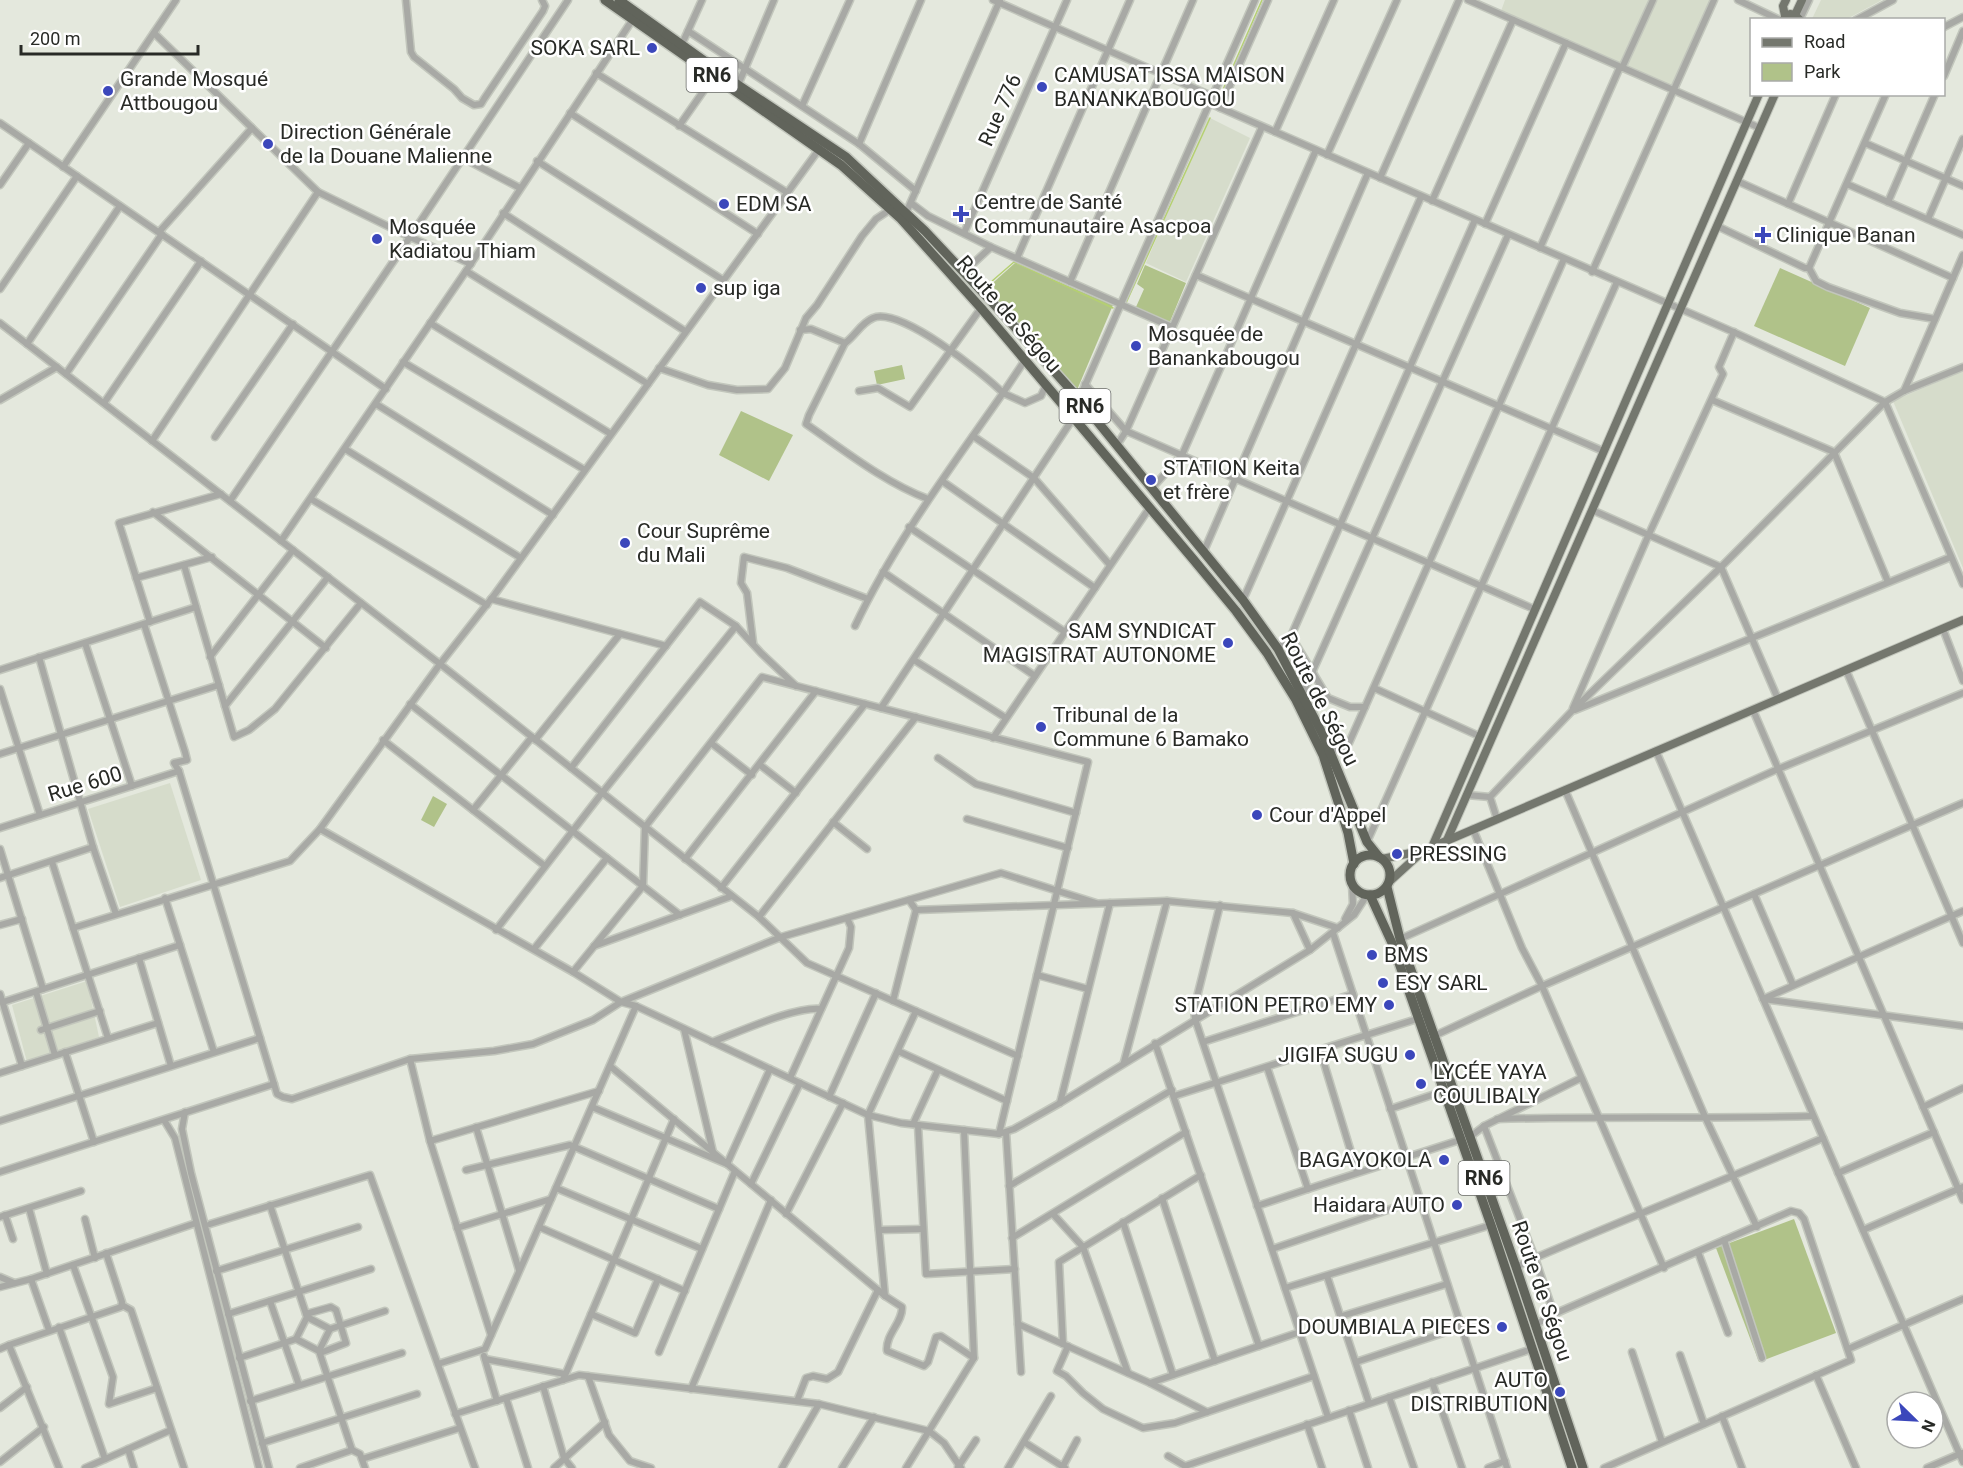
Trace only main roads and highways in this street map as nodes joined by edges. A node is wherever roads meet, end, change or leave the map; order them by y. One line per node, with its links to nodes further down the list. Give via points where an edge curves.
1 (605, 0): 9 (highway, Route de Ségou / RN6)
2 (1786, 0): 5 (main road)
3 (1802, 0): 6 (main road)
4 (624, 2): 9 (highway, Route de Ségou / RN6)
5 (1783, 18): 6 (main road)
6 (1798, 18)
7 (1758, 96): 12 (main road)
8 (1774, 96): 11 (main road)
9 (822, 145): 13 (highway, Route de Ségou / RN6, via 846,157 964,272 1082,403 1243,600 1278,649 1330,752 1367,842); 14 (highway, Route de Ségou / RN6, via 891,209 981,308 1250,628 1296,700 1323,755)
10 (1963, 620): 11 (main road)
11 (1447, 840): 12 (main road)
12 (1428, 849): 13 (main road); 15 (main road)
13 (1381, 858): 14 (highway, via 1365,856); 15 (highway, Route de Ségou / RN6, via 1388,865)
14 (1354, 864): 16 (highway, Route de Ségou / RN6, via 1352,883)
15 (1388, 884): 16 (highway, via 1382,891); 17 (highway, Route de Ségou / RN6, via 1400,939 1436,1035)
16 (1368, 895): 17 (highway, Route de Ségou / RN6, via 1392,943 1417,1019)
17 (1465, 1138): 18 (highway, Route de Ségou / RN6); 19 (highway, Route de Ségou / RN6, via 1516,1267)
18 (1572, 1468)
19 (1583, 1468)

